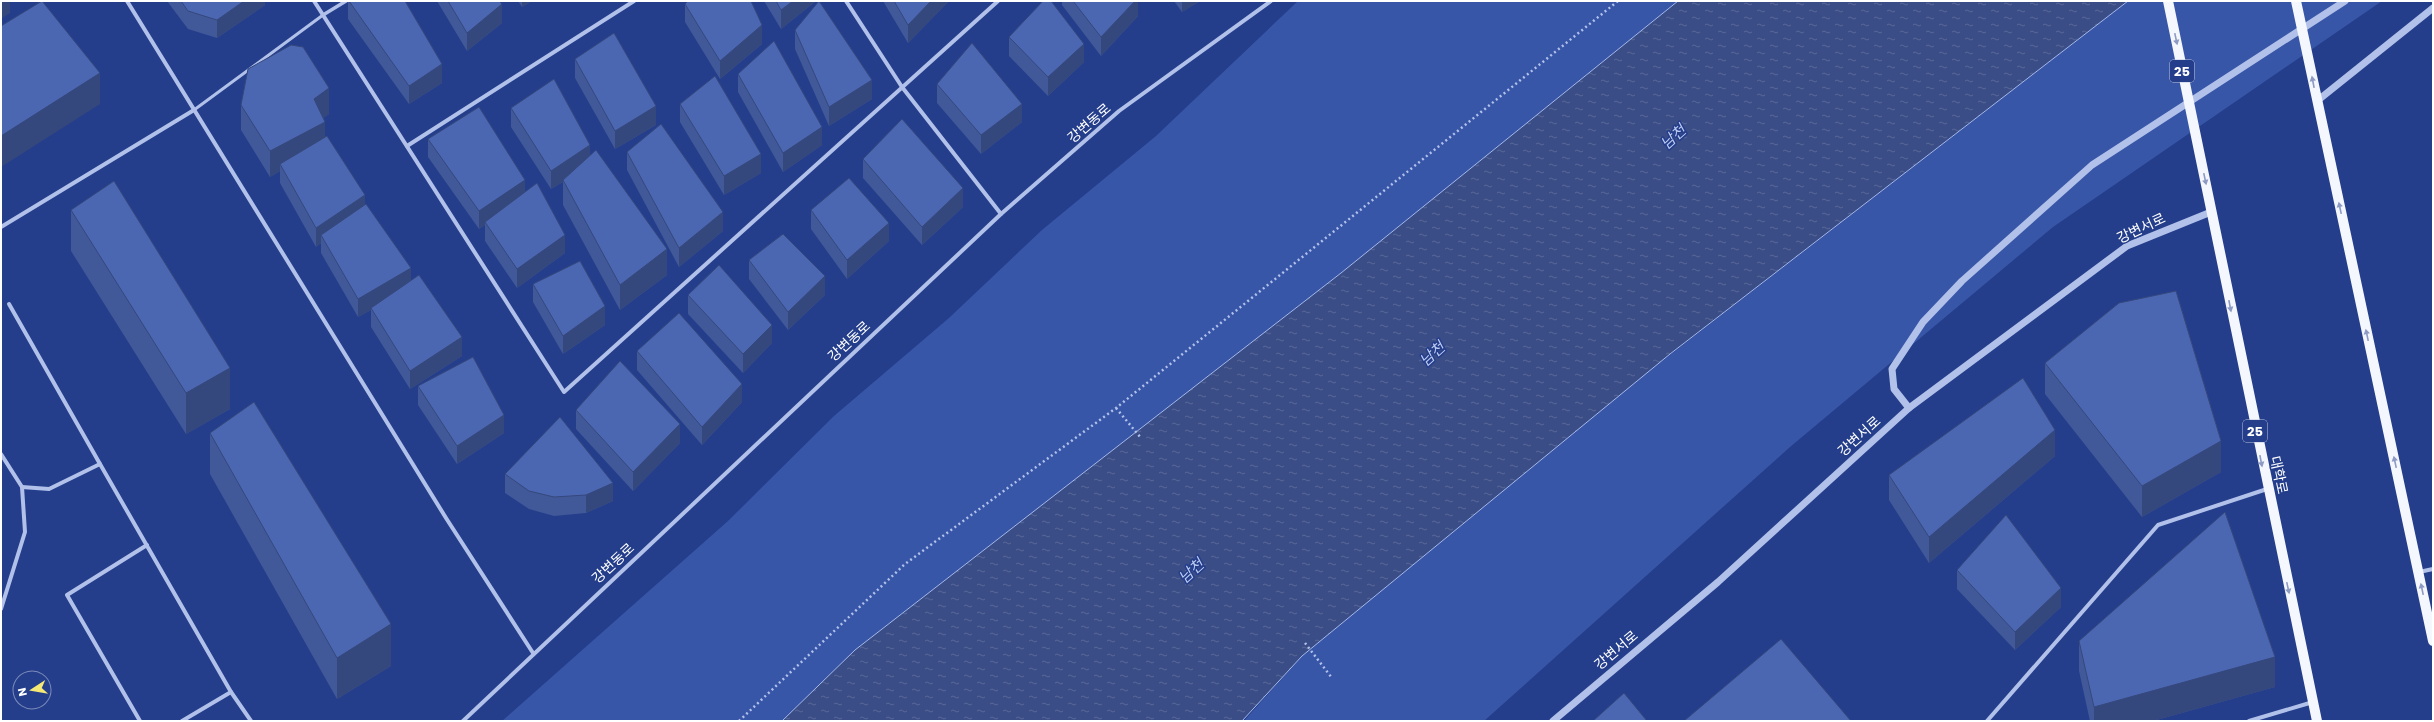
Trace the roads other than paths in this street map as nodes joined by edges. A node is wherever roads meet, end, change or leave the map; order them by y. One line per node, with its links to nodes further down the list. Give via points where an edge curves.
1 (126, 1): 15 (street)
2 (314, 1): 12 (street)
3 (346, 1): 12 (street)
4 (634, 1): 16 (street)
5 (846, 1): 13 (street)
6 (998, 1): 13 (street)
7 (1271, 1): 18 (street, 강변동로, via 1119,111)
8 (2168, 1): 17 (main road, 대학로 / 25, one-way to 17)
9 (2296, 1): 14 (main road, one-way to 9)
10 (2345, 1): 21 (street, via 2092,165 1962,281 1923,322 1892,369 1894,389)
11 (2433, 8): 14 (street)
12 (323, 15): 15 (lane); 16 (street)
13 (902, 87): 16 (street, via 564,392); 18 (street)
14 (2317, 101): 28 (main road, one-way to 14)
15 (194, 110): 19 (street); 33 (street)
16 (407, 146)
17 (2211, 212): 21 (street, 강변서로, via 2127,246); 25 (main road, 대학로 / 25, one-way to 25)
18 (1001, 214): 33 (street, 강변동로)
19 (1, 227)
20 (9, 304): 23 (street)
21 (1909, 408): 40 (street, 강변서로, via 1718,582)
22 (1, 454): 24 (street)
23 (100, 464): 24 (street, via 49,489); 26 (street)
24 (22, 487): 30 (street, via 25,532)
25 (2267, 489): 35 (main road, 대학로 / 25, one-way to 35); 41 (street, via 2158,525)
26 (147, 545): 34 (street); 36 (street, via 67,595)
27 (2433, 569): 28 (street)
28 (2419, 572): 32 (main road, one-way to 28)
29 (1, 590): 30 (street)
30 (6, 593): 31 (street)
31 (1, 609)
32 (2433, 641)
33 (533, 653): 39 (street, 강변동로)
34 (232, 692): 37 (street); 38 (street)
35 (2313, 702): 42 (street); 43 (main road, 대학로 / 25)
36 (140, 721)
37 (182, 721)
38 (251, 721)
39 (463, 721)
40 (1553, 721)
41 (1987, 721)
42 (2249, 721)
43 (2317, 721)

